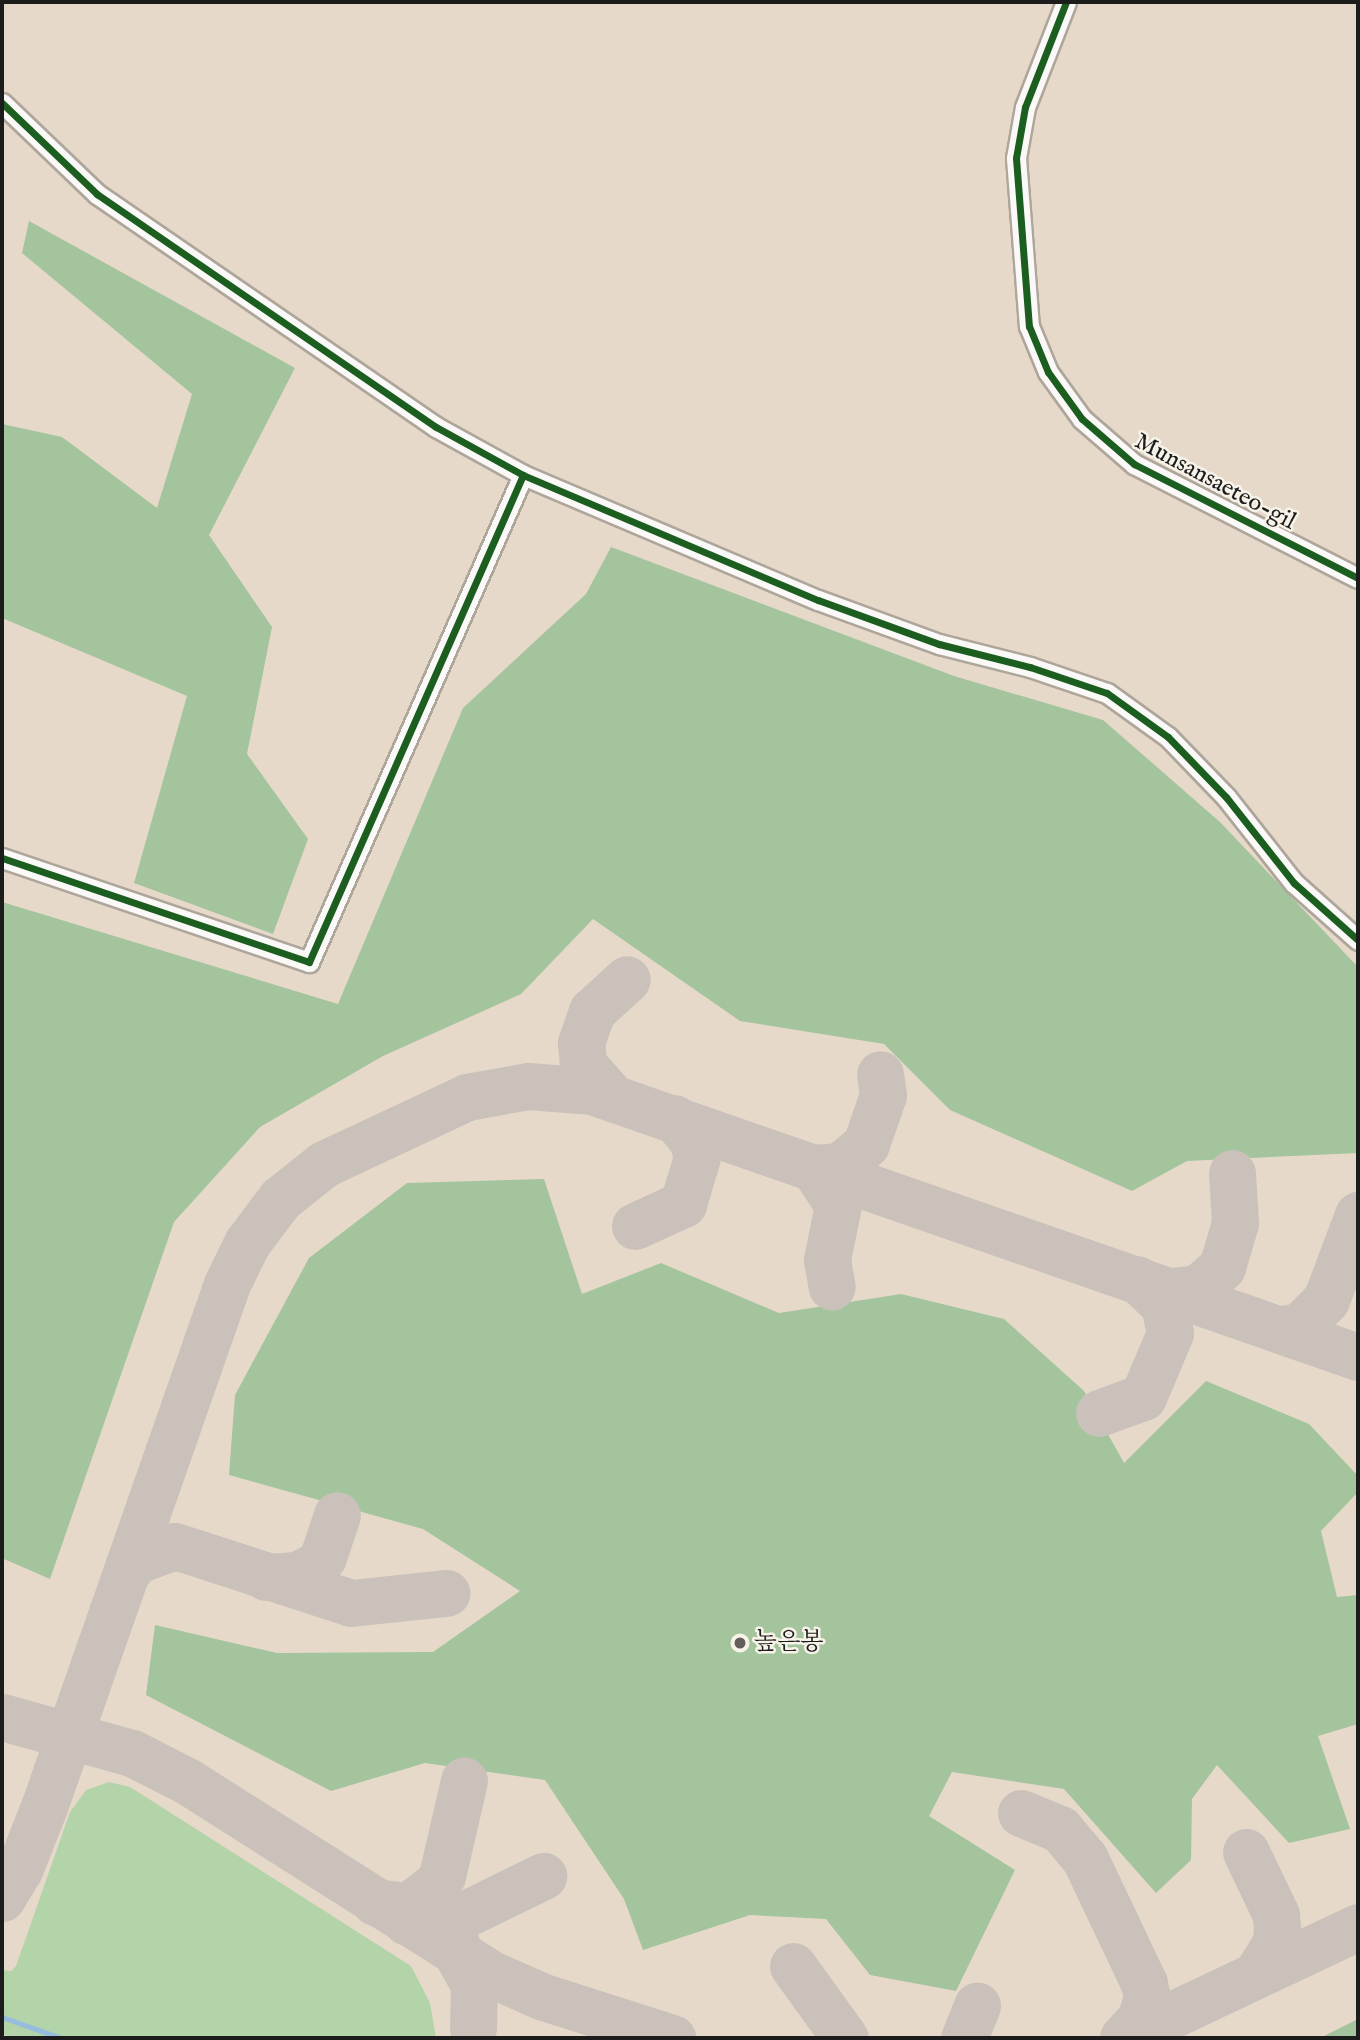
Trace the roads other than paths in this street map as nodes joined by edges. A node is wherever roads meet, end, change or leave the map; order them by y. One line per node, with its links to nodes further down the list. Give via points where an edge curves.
1 (1066, 2): 4 (street, Munsansaeteo-gil, via 1025,107 1016,158 1029,326 1048,372 1082,419 1133,464)
2 (2, 103): 3 (street, via 97,194 436,427)
3 (523, 475): 5 (street, via 309,962); 6 (street, via 818,600 939,644 1030,667 1107,694 1168,737 1226,797 1294,883)
4 (1358, 578)
5 (2, 858)
6 (1358, 940)

